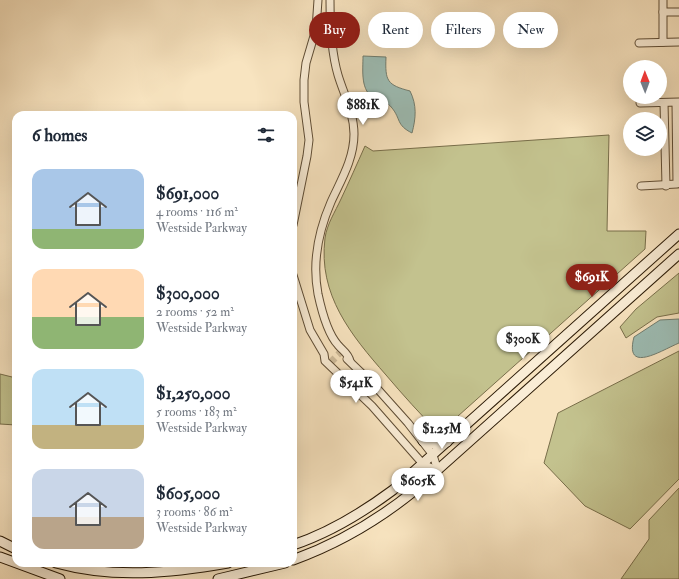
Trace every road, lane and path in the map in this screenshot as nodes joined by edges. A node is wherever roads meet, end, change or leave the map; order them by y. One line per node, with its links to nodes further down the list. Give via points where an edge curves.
1 (318, 0): 14 (street, via 316,29 304,80 309,140)
2 (330, 0): 20 (street, via 334,55 352,115 354,133 348,165 320,232 316,268 320,304 338,347 349,355 348,360 386,398)
3 (663, 0): 4 (street)
4 (663, 12): 5 (street); 6 (street)
5 (679, 12)
6 (664, 42): 7 (street); 8 (street)
7 (679, 42)
8 (639, 43)
9 (677, 102): 10 (street); 13 (street, via 677,182 675,185)
10 (667, 103)
11 (664, 104): 13 (street)
12 (641, 186): 13 (street)
13 (666, 186)
14 (297, 205)
15 (679, 234): 21 (main road)
16 (679, 254): 24 (main road)
17 (297, 288): 18 (street, via 310,330)
18 (330, 358): 19 (street); 19 (street, via 325,361)
19 (336, 371): 23 (street, via 376,410)
20 (423, 441): 21 (main road, via 433,444); 22 (street)
21 (448, 441): 22 (main road)
22 (433, 455): 23 (main road); 24 (street)
23 (423, 464): 24 (street); 26 (main road, via 363,512)
24 (438, 471): 29 (main road, via 400,503 369,524 324,548)
25 (0, 542): 27 (main road)
26 (297, 544)
27 (12, 547)
28 (0, 557): 30 (main road)
29 (297, 558)
30 (12, 561)
31 (27, 567): 35 (main road)
32 (76, 567): 33 (main road, via 100,572 134,574 167,573)
33 (204, 567)
34 (268, 567): 36 (main road)
35 (60, 579)
36 (218, 579)

